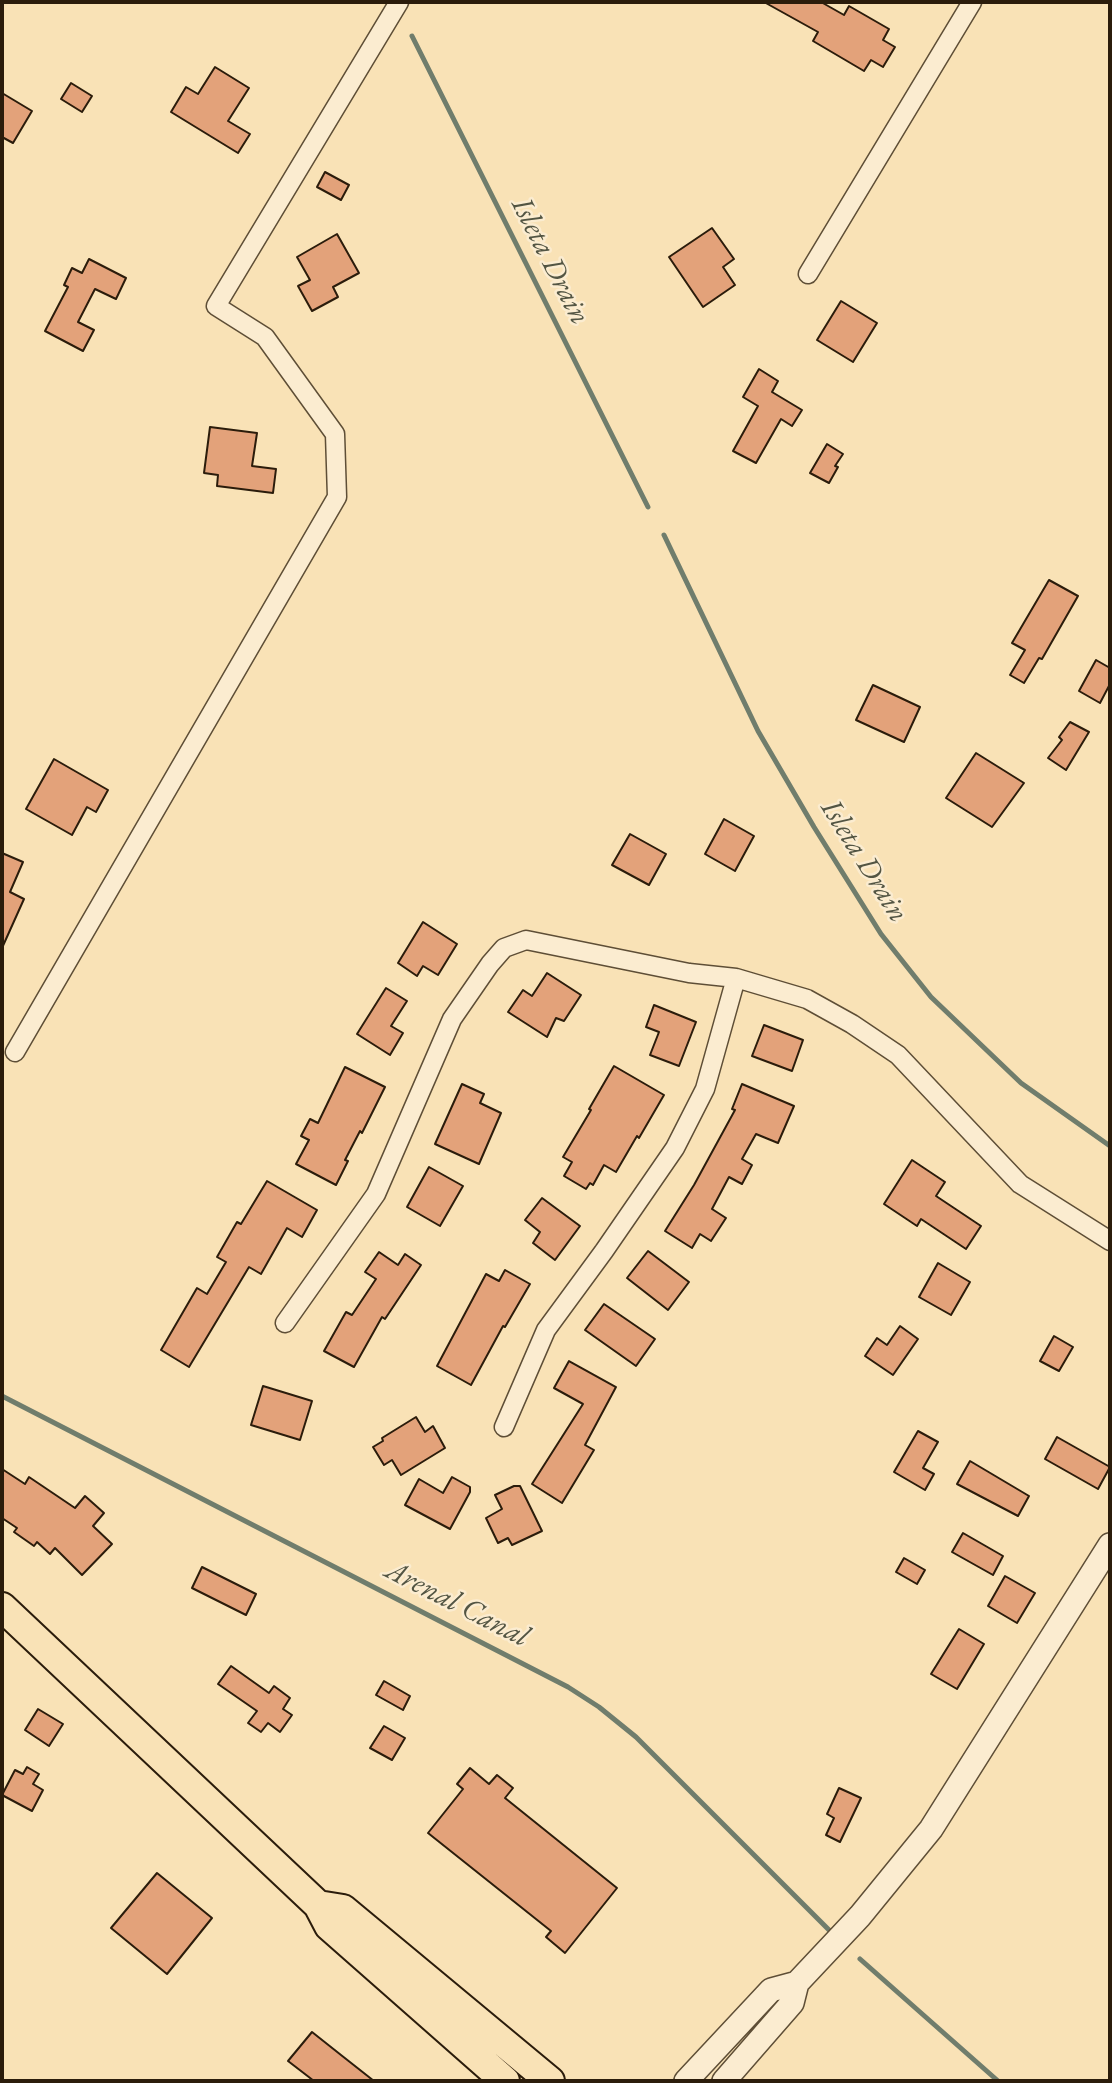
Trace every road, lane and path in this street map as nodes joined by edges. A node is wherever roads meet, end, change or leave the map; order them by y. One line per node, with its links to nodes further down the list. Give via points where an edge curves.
1 (399, 2): 5 (street, via 216,306 265,337 335,434 337,497)
2 (972, 2): 3 (street)
3 (808, 274)
4 (736, 978): 6 (street, via 807,999 898,1055 1020,1184); 7 (street, via 526,940 504,948 453,1019 376,1194); 8 (street, via 705,1090 675,1148 546,1330)
5 (15, 1052)
6 (1110, 1241)
7 (285, 1323)
8 (504, 1427)
9 (1110, 1545): 12 (street, via 943,1812 860,1916)
10 (2, 1607): 11 (main road)
11 (318, 1905): 13 (main road, via 329,1926); 14 (main road, via 343,1909)
12 (797, 1983): 15 (street, via 771,1990); 16 (street, via 792,2003)
13 (505, 2081)
14 (550, 2081)
15 (686, 2081)
16 (724, 2081)

